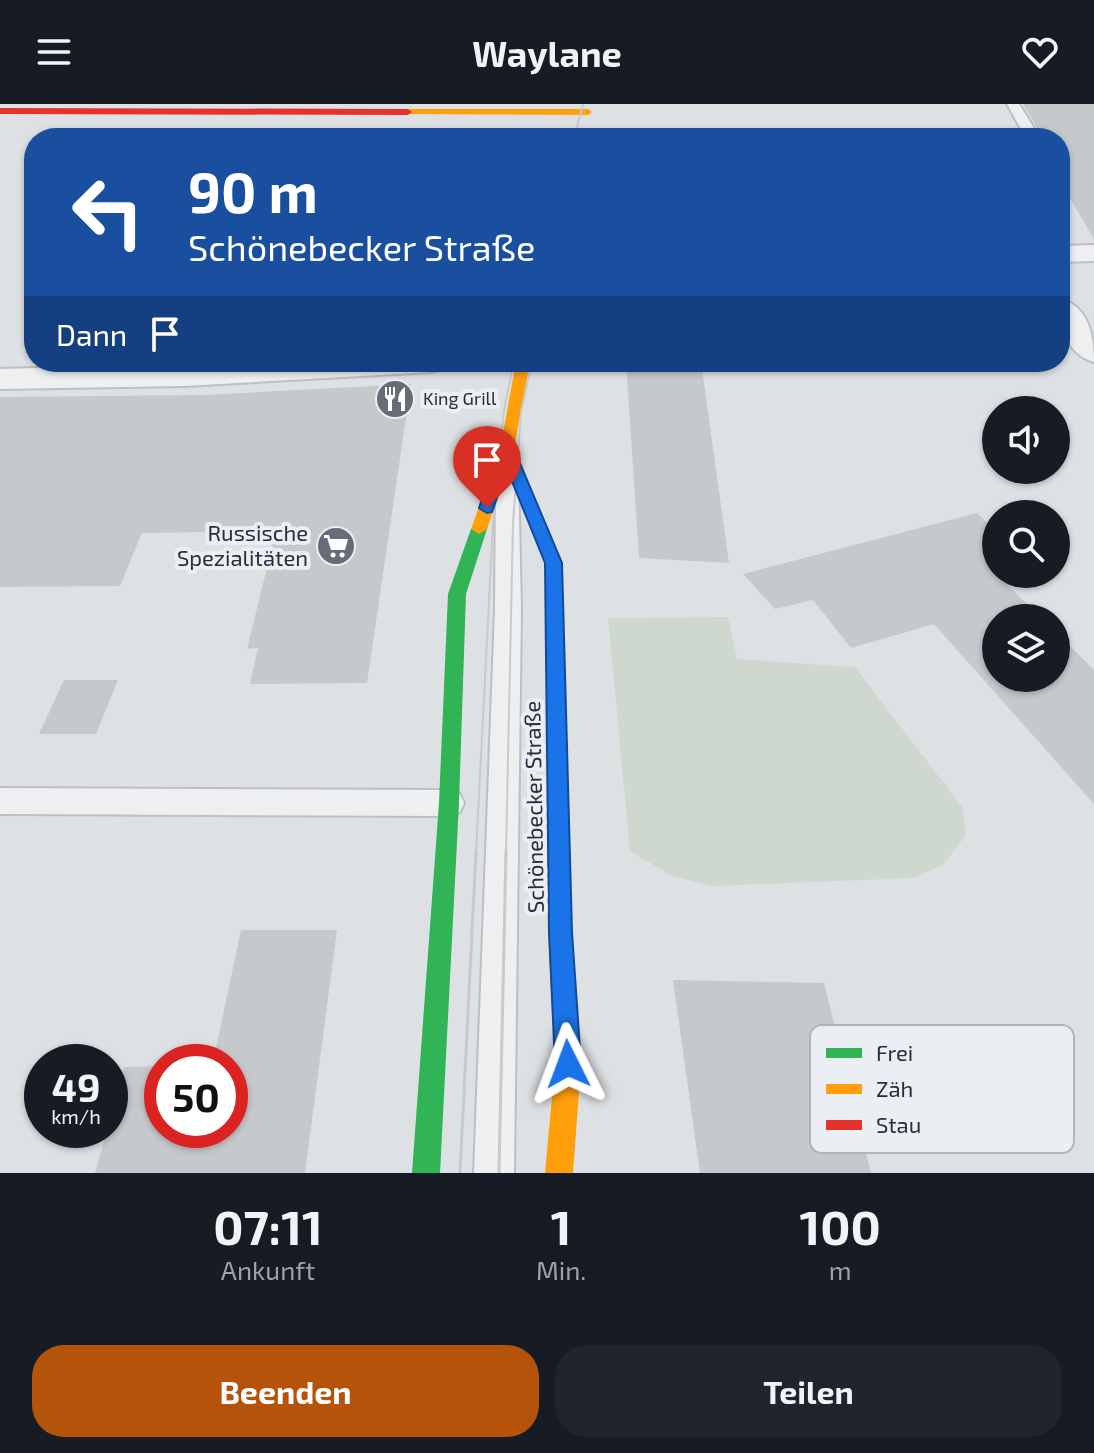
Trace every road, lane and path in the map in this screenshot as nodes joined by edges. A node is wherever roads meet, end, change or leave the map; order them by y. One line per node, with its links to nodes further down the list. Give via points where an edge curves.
1 (1013, 104): 4 (lane)
2 (0, 111): 3 (main road)
3 (587, 114)
4 (1027, 128)
5 (1094, 253): 6 (street)
6 (1070, 254)
7 (1070, 321): 8 (street)
8 (1094, 352)
9 (256, 372): 11 (street)
10 (521, 372): 12 (main road)
11 (0, 379)
12 (507, 449): 14 (main road, via 457,594); 16 (lane); 17 (main road, Schönebecker Straße, via 553,563 560,932 568,1064)
13 (0, 801): 14 (lane)
14 (449, 803): 15 (main road)
15 (426, 1173)
16 (494, 1173)
17 (559, 1173)

